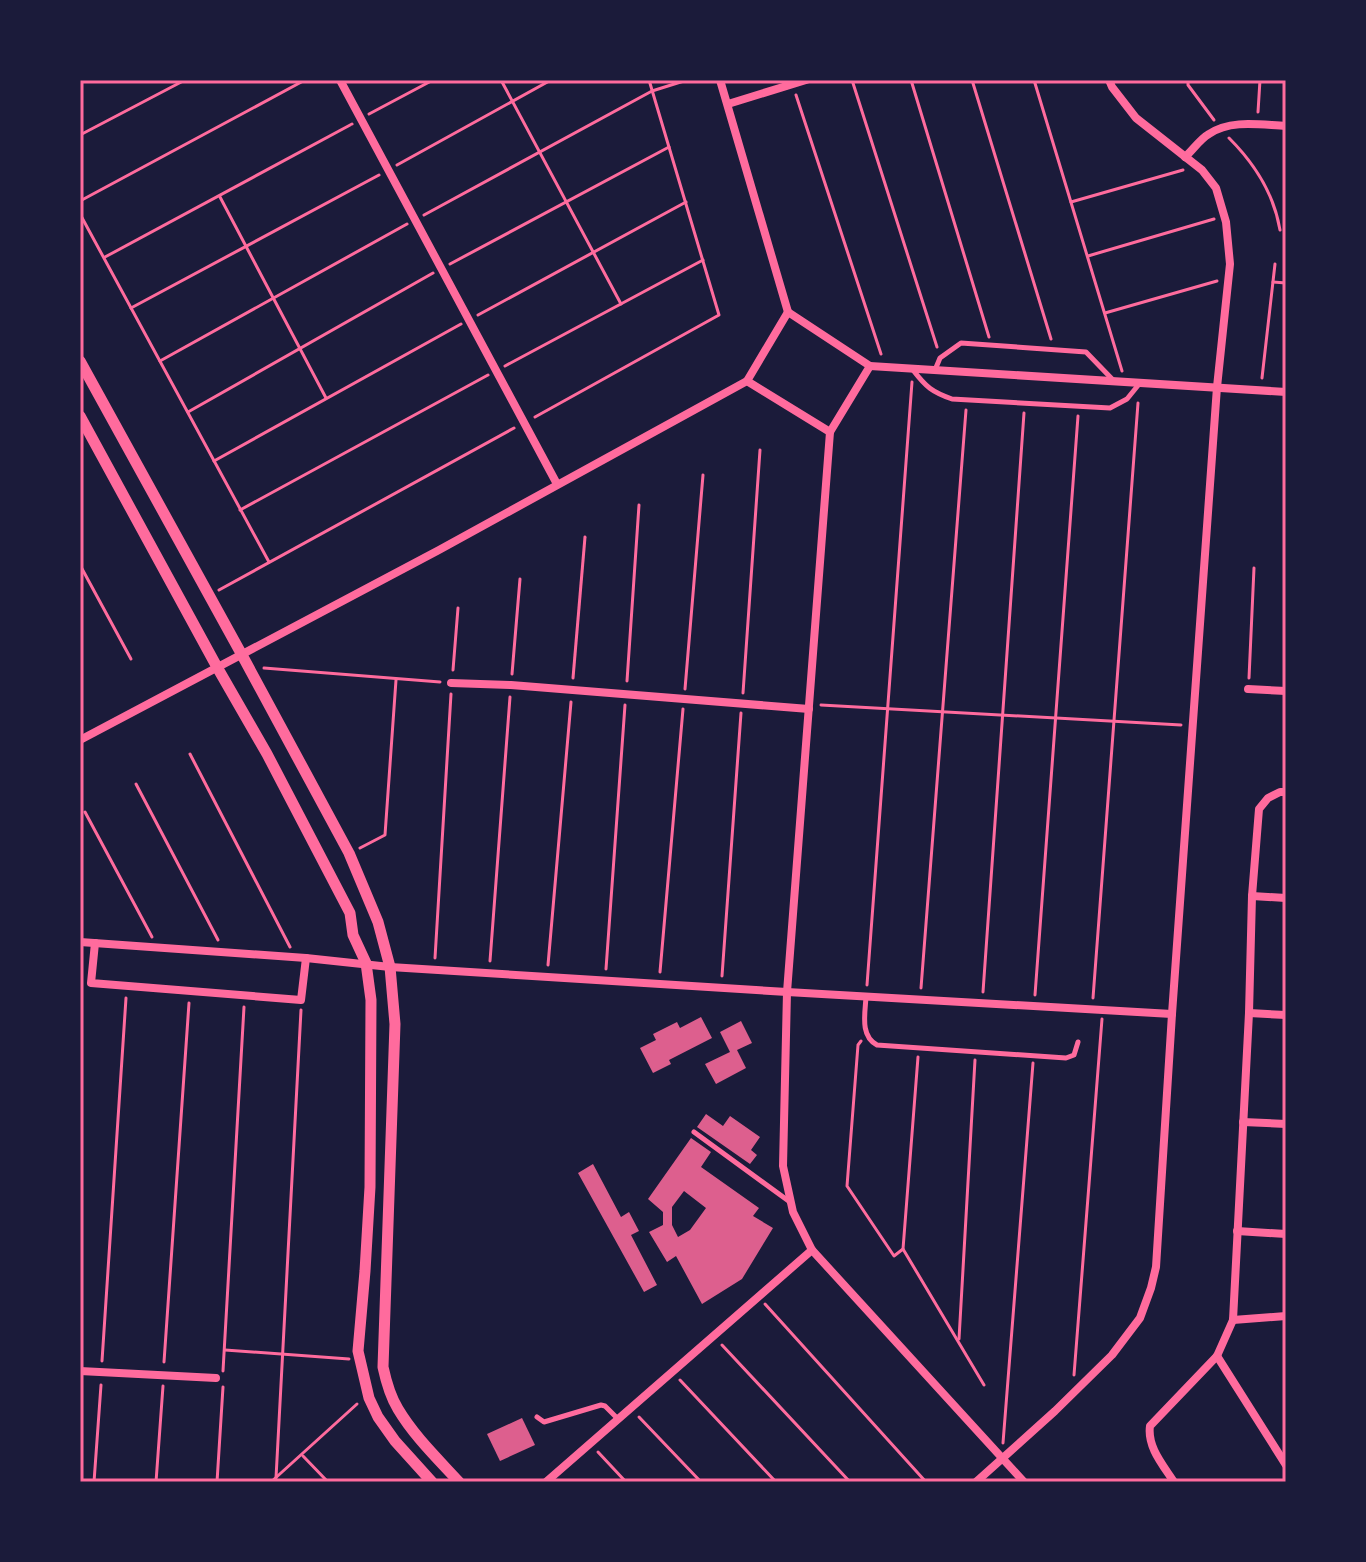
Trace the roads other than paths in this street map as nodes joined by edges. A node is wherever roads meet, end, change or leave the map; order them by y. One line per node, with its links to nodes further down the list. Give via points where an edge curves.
1 (340, 80): 20 (street)
2 (720, 80): 5 (street)
3 (806, 80): 5 (street)
4 (1109, 80): 7 (street, via 1136,118)
5 (728, 104): 8 (street)
6 (1286, 126): 7 (street, via 1221,129 1208,134)
7 (1185, 157): 16 (street, via 1216,188 1224,216 1230,264)
8 (788, 312): 10 (street); 13 (street)
9 (80, 361): 21 (street)
10 (870, 366): 11 (street); 19 (street)
11 (913, 369): 12 (street); 15 (lane, via 935,393 967,400 1110,408)
12 (935, 370): 14 (street); 14 (lane, via 940,358 961,343 1086,352)
13 (747, 381): 19 (street); 20 (street)
14 (1114, 381): 15 (street)
15 (1140, 383): 16 (street)
16 (1217, 387): 17 (street); 39 (street)
17 (1286, 392)
18 (80, 416): 22 (street)
19 (830, 432): 26 (street)
20 (557, 484): 21 (street)
21 (242, 655): 22 (street); 35 (street, via 349,853)
22 (217, 667): 27 (street); 34 (street, via 339,888)
23 (451, 683): 26 (street)
24 (1248, 689): 25 (street)
25 (1286, 691)
26 (809, 706): 36 (street)
27 (80, 740)
28 (1286, 792): 29 (street, via 1268,798 1259,809)
29 (1252, 896): 30 (street); 38 (street)
30 (1286, 898)
31 (80, 942): 32 (street)
32 (95, 943): 33 (street); 33 (street, via 91,983 301,1000)
33 (306, 958): 34 (street)
34 (366, 963): 35 (street); 58 (street, via 371,1000 370,1187 358,1351 378,1417)
35 (390, 967): 36 (street); 59 (street, via 395,1024 383,1367 396,1407)
36 (787, 992): 37 (street); 45 (street, via 783,1166)
37 (866, 997): 39 (street); 41 (lane, via 866,1034 877,1045 1066,1058 1074,1055)
38 (1249, 1013): 40 (street); 42 (street)
39 (1172, 1014): 56 (street, via 1156,1267 1140,1318 1112,1355)
40 (1286, 1015)
41 (1078, 1042)
42 (1243, 1122): 43 (street); 46 (street)
43 (1286, 1124)
44 (694, 1132): 45 (lane)
45 (791, 1203): 48 (street)
46 (1237, 1231): 47 (street); 50 (street)
47 (1286, 1234)
48 (812, 1250): 55 (street); 56 (street)
49 (1286, 1316): 50 (street)
50 (1233, 1320): 51 (street)
51 (1217, 1356): 57 (street); 63 (street, via 1150,1426 1154,1452)
52 (80, 1371): 53 (street)
53 (216, 1378)
54 (537, 1417): 55 (lane, via 544,1422 601,1405)
55 (618, 1419): 60 (street)
56 (1002, 1459): 61 (street); 62 (street)
57 (1286, 1465)
58 (432, 1482)
59 (459, 1482)
60 (546, 1482)
61 (976, 1482)
62 (1024, 1482)
63 (1174, 1482)

